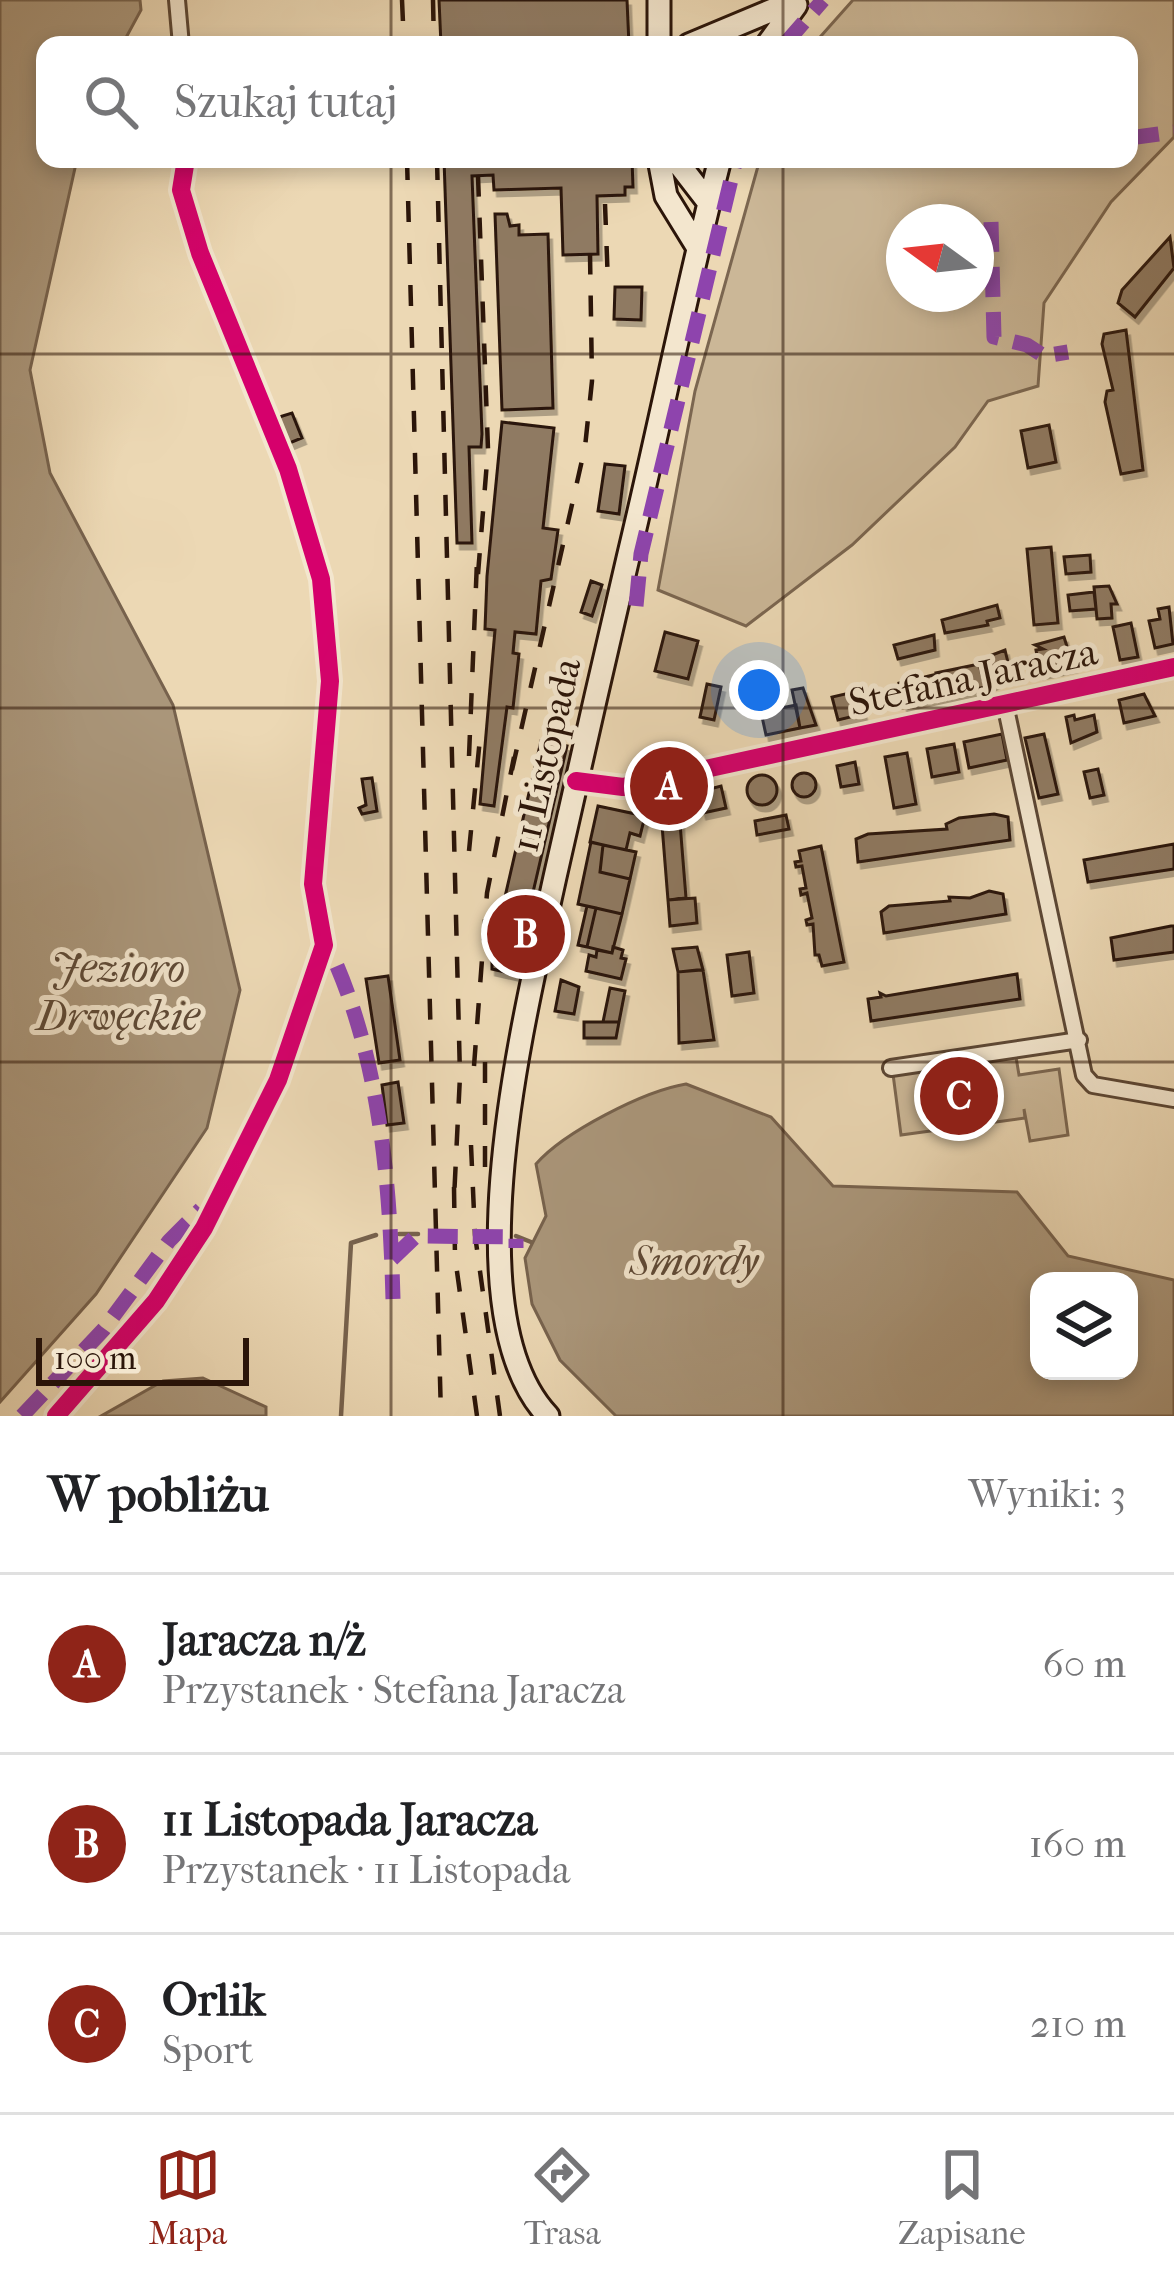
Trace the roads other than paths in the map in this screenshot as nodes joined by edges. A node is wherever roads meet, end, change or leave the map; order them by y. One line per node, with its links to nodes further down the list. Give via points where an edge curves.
1 (177, 0): 4 (street)
2 (658, 0): 5 (main road)
3 (796, 5): 6 (main road); 7 (main road)
4 (180, 36)
5 (659, 36)
6 (710, 36)
7 (774, 36)
8 (185, 168): 18 (street, via 182,190 200,253 288,469 321,579 330,681 313,884)
9 (660, 168): 13 (main road)
10 (682, 168): 12 (main road)
11 (718, 168): 12 (main road, 11 Listopada)
12 (709, 203): 13 (main road); 14 (main road, 11 Listopada)
13 (672, 205): 14 (main road)
14 (698, 248): 17 (main road, 11 Listopada)
15 (1174, 667): 16 (street, Stefana Jaracza)
16 (1005, 704): 17 (street, Stefana Jaracza, via 623,787); 19 (street)
17 (575, 781): 22 (main road, 11 Listopada, via 516,1054 505,1154 507,1336 520,1376)
18 (324, 945)
19 (1078, 1040): 20 (street); 21 (street, via 1093,1085)
20 (890, 1068)
21 (1174, 1099)
22 (548, 1416)

